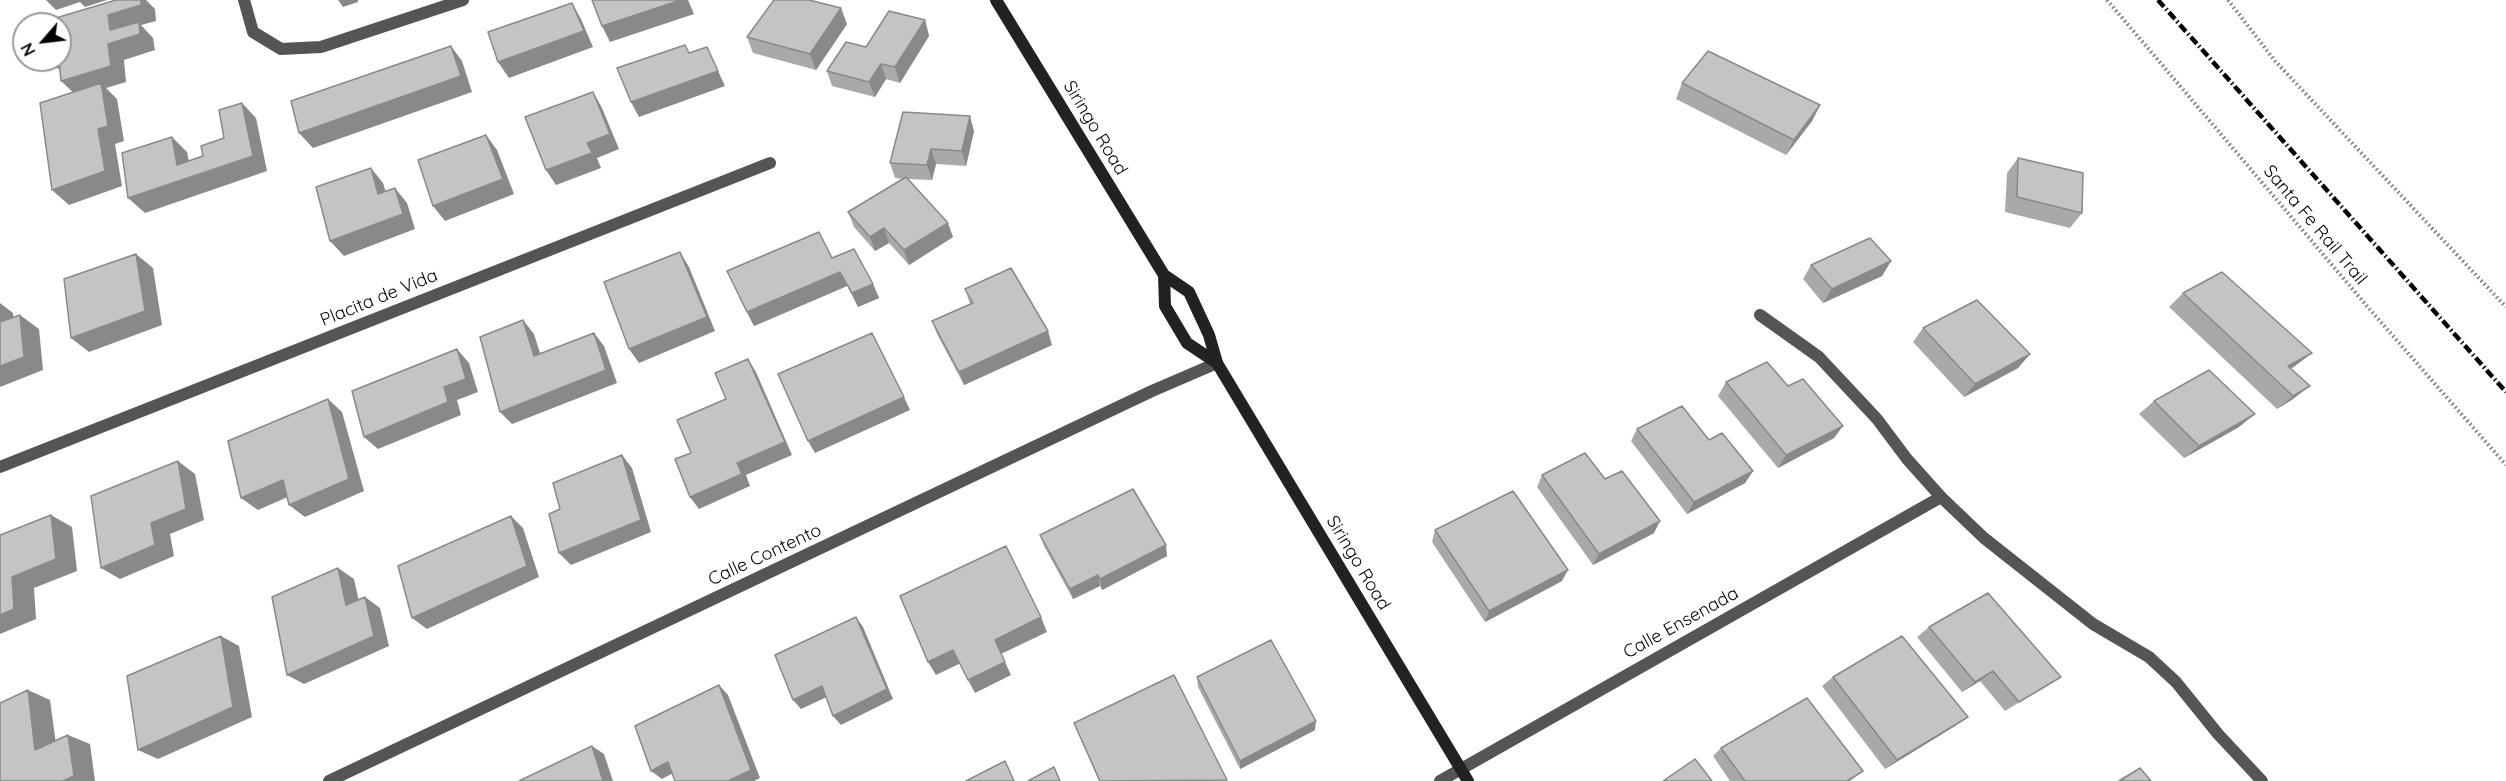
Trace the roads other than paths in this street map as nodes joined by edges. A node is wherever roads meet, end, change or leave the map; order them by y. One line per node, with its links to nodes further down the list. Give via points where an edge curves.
1 (244, 0): 2 (street, via 253,32 281,49 321,47)
2 (463, 0)
3 (996, 0): 5 (street, Siringo Road)
4 (770, 164): 8 (street, Placita de Vida)
5 (1164, 275): 7 (street, Siringo Road, via 1189,292); 7 (street, Siringo Road, via 1165,306 1187,343)
6 (1760, 315): 9 (street, via 1819,357)
7 (1217, 363): 10 (street, Siringo Road); 11 (street, Calle Contento)
8 (0, 467)
9 (1941, 497): 10 (street, Calle Ensenada); 13 (street, via 1984,538 2093,624 2149,657 2176,682)
10 (1464, 775): 12 (street, Calle Ensenada)
11 (329, 781)
12 (1440, 781)
13 (2262, 781)

